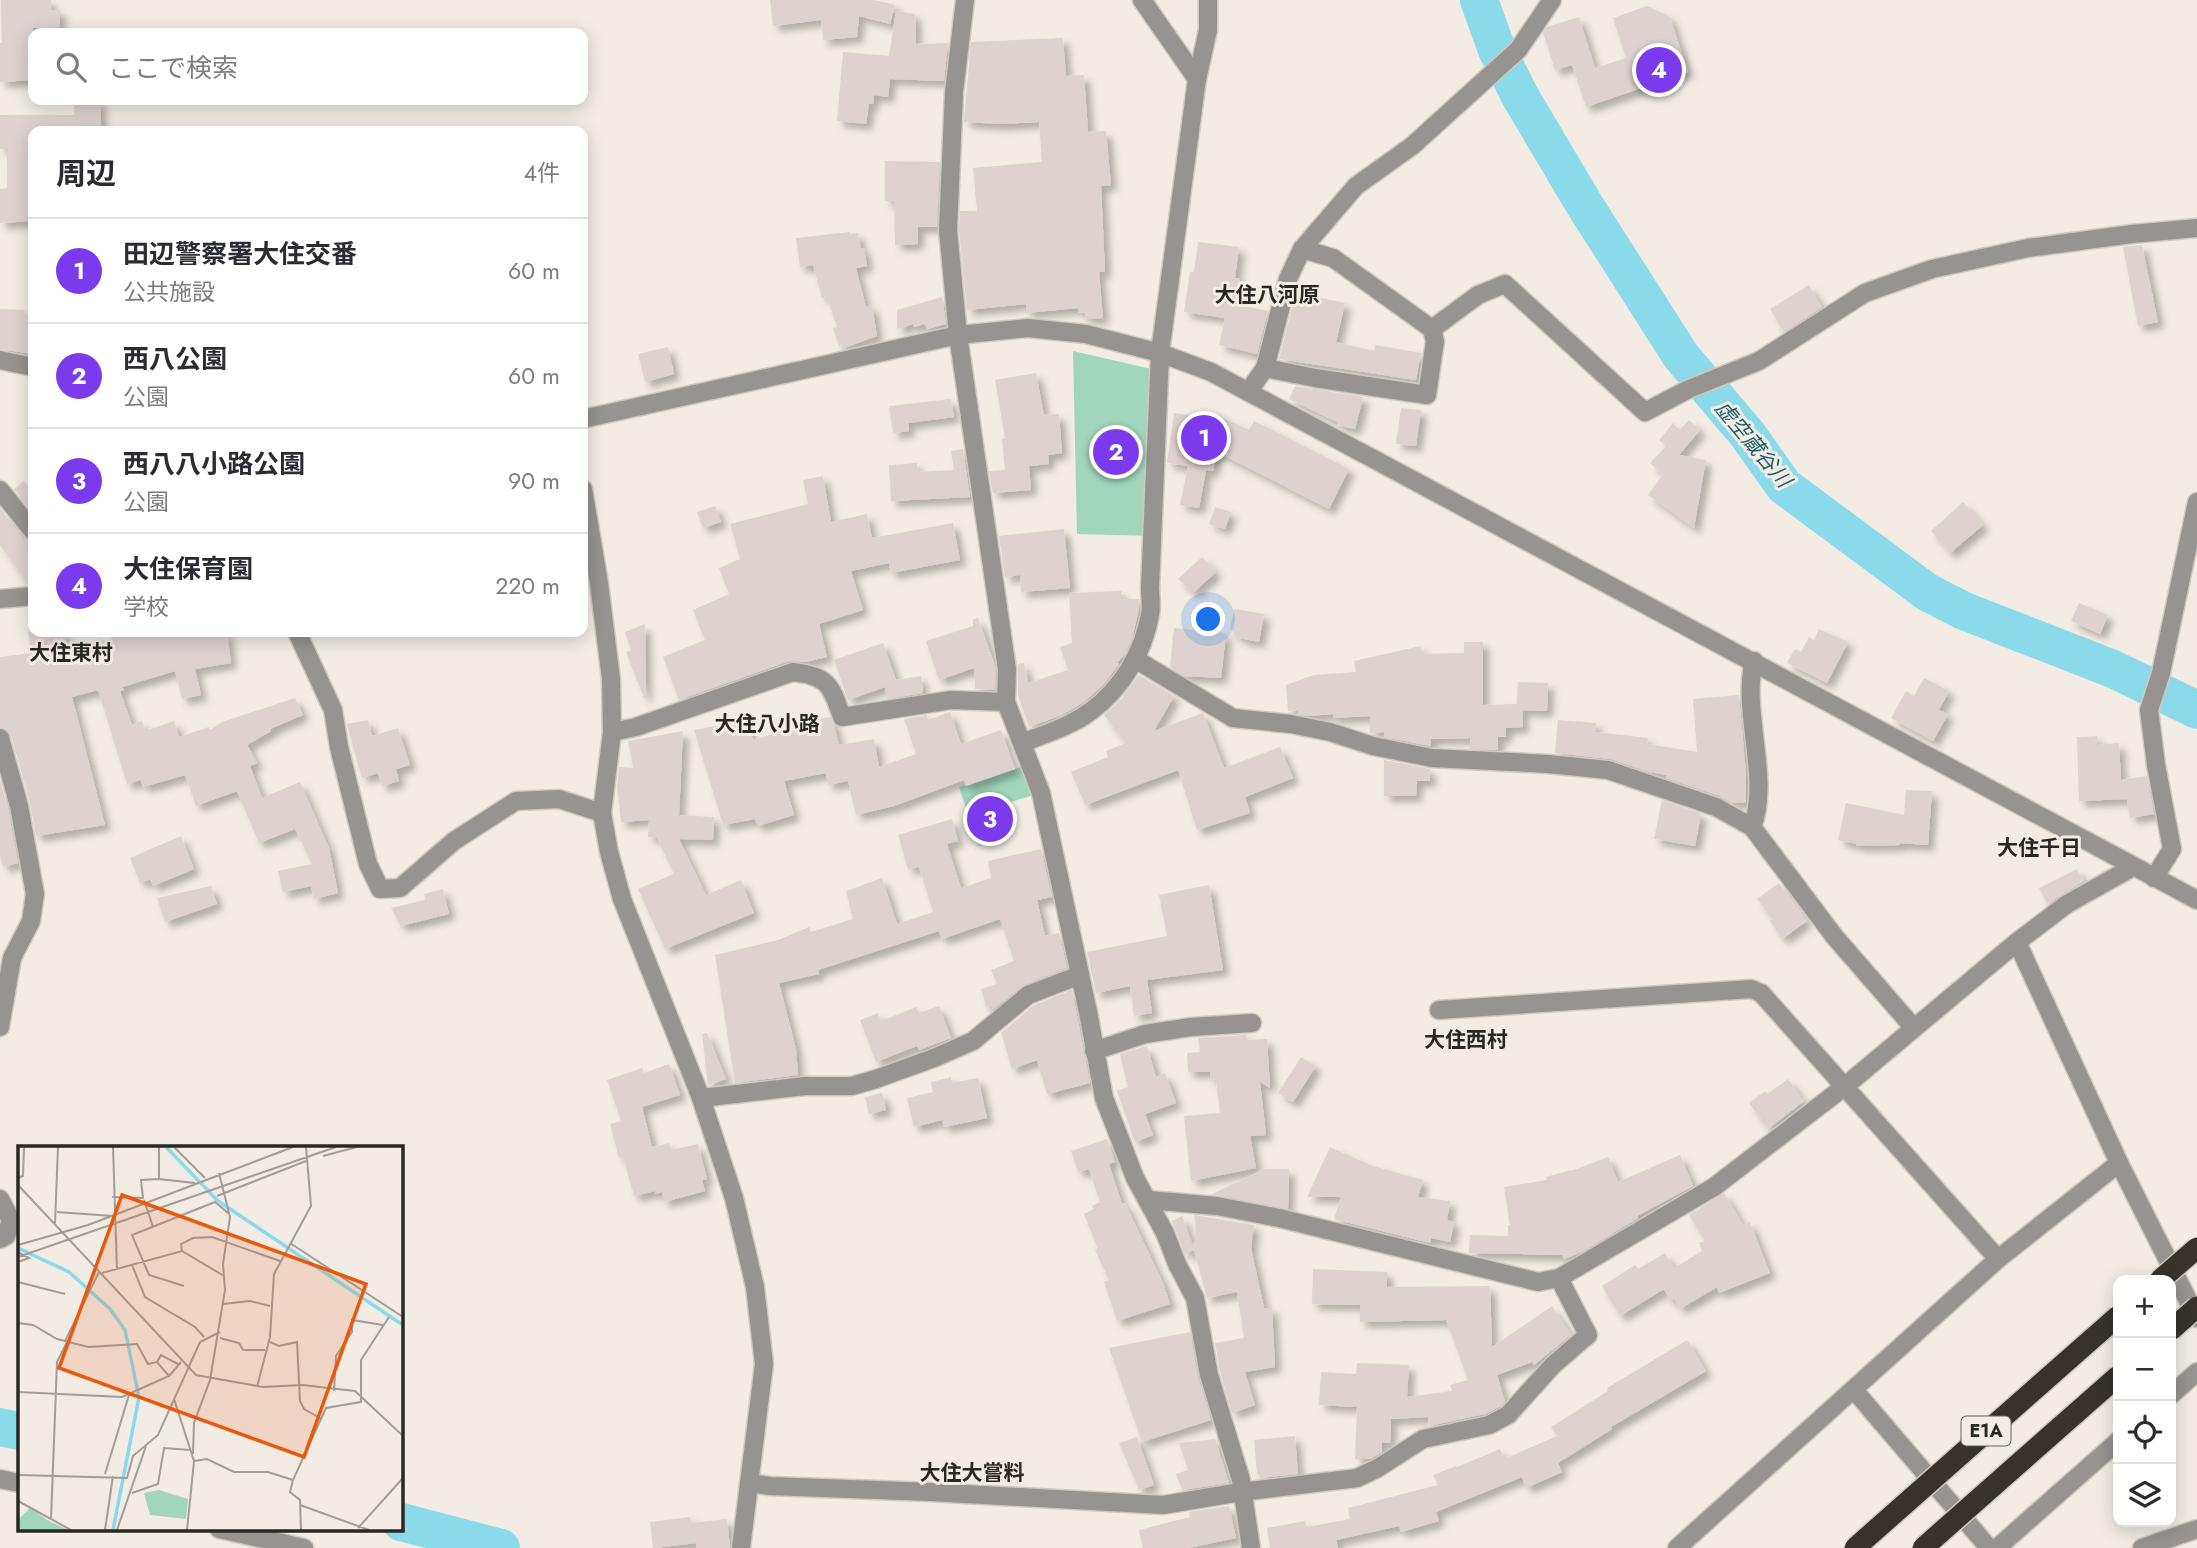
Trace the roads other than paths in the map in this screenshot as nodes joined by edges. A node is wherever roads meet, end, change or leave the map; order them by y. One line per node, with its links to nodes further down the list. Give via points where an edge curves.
1 (965, 0): 9 (street, via 954,92 948,230)
2 (1142, 0): 5 (street)
3 (1208, 0): 5 (street, via 1208,30)
4 (1552, 0): 7 (street, via 1518,50 1412,146 1356,186)
5 (1197, 79): 10 (street)
6 (2197, 228): 8 (street, via 2028,248 1932,269 1865,293 1759,361 1645,412 1505,284 1478,295)
7 (1302, 249): 8 (street, via 1333,258); 13 (street, via 1288,279)
8 (1432, 329): 13 (street, via 1435,341 1427,395)
9 (958, 335): 10 (street, via 1028,328 1086,334); 15 (street); 25 (street, via 1007,669)
10 (1160, 353): 14 (street); 23 (street, via 1151,613)
11 (0, 360): 12 (street)
12 (28, 366)
13 (1265, 368): 14 (street)
14 (1248, 392): 24 (street)
15 (588, 418)
16 (0, 490): 19 (street)
17 (2197, 502): 32 (street, via 2161,673 2149,709 2172,849)
18 (588, 518): 26 (street, via 611,678)
19 (28, 525)
20 (28, 596): 21 (street)
21 (0, 599)
22 (299, 637): 29 (street, via 333,710 368,864 380,889 400,888 454,841 516,801 559,799)
23 (1135, 659): 28 (street, via 1121,683 1091,711); 30 (street, via 1233,718 1291,724 1432,758 1608,770 1716,807)
24 (1754, 661): 30 (street, via 1749,679 1757,815); 31 (street)
25 (1006, 702): 26 (street, via 951,700 842,717 831,686 814,674 793,672); 28 (street)
26 (612, 732): 29 (street)
27 (0, 738): 38 (street, via 19,806 35,894 31,921 12,958)
28 (1022, 743): 35 (street, via 1041,793)
29 (602, 813): 42 (street, via 622,899)
30 (1752, 827): 39 (street, via 1834,936)
31 (2133, 867): 32 (street); 34 (street, via 2067,904)
32 (2154, 878): 33 (street)
33 (2197, 900)
34 (2017, 942): 39 (street); 43 (street)
35 (1080, 975): 40 (street); 42 (street, via 1028,995 973,1041 876,1079 852,1086 806,1086)
36 (1439, 1010): 41 (street, via 1751,989 1761,993)
37 (1252, 1023): 40 (street, via 1144,1034)
38 (0, 1027)
39 (1913, 1027): 41 (street)
40 (1094, 1051): 45 (street, via 1104,1098 1135,1178)
41 (1844, 1087): 48 (street); 50 (street, via 1714,1187)
42 (701, 1098): 62 (street, via 734,1198 757,1300 764,1364)
43 (2119, 1163): 48 (street); 52 (street)
44 (0, 1199): 46 (street, via 11,1220 6,1236)
45 (1149, 1200): 50 (street, via 1279,1218 1538,1282); 63 (street, via 1195,1298 1209,1375)
46 (0, 1239)
47 (2197, 1248): 49 (highway, bridge)
48 (1998, 1259): 57 (street)
49 (2166, 1275)
50 (1559, 1278): 63 (street, via 1588,1335 1553,1365 1508,1415 1489,1425 1423,1439 1357,1478)
51 (2197, 1307): 54 (highway, bridge)
52 (2197, 1318)
53 (2113, 1320): 70 (highway, E1A, bridge)
54 (2176, 1326)
55 (2197, 1372): 58 (street)
56 (2113, 1380): 71 (highway, E1A, bridge)
57 (1854, 1390): 69 (street); 72 (street)
58 (2176, 1391)
59 (2113, 1445): 73 (street)
60 (0, 1479): 61 (street)
61 (18, 1483)
62 (749, 1483): 63 (street, via 1163,1505); 67 (street)
63 (1241, 1492): 68 (street)
64 (2197, 1529): 74 (street)
65 (223, 1530): 66 (street)
66 (304, 1548)
67 (741, 1548)
68 (1251, 1548)
69 (1677, 1548)
70 (1855, 1548)
71 (1923, 1548)
72 (1989, 1548)
73 (1997, 1548)
74 (2142, 1548)

